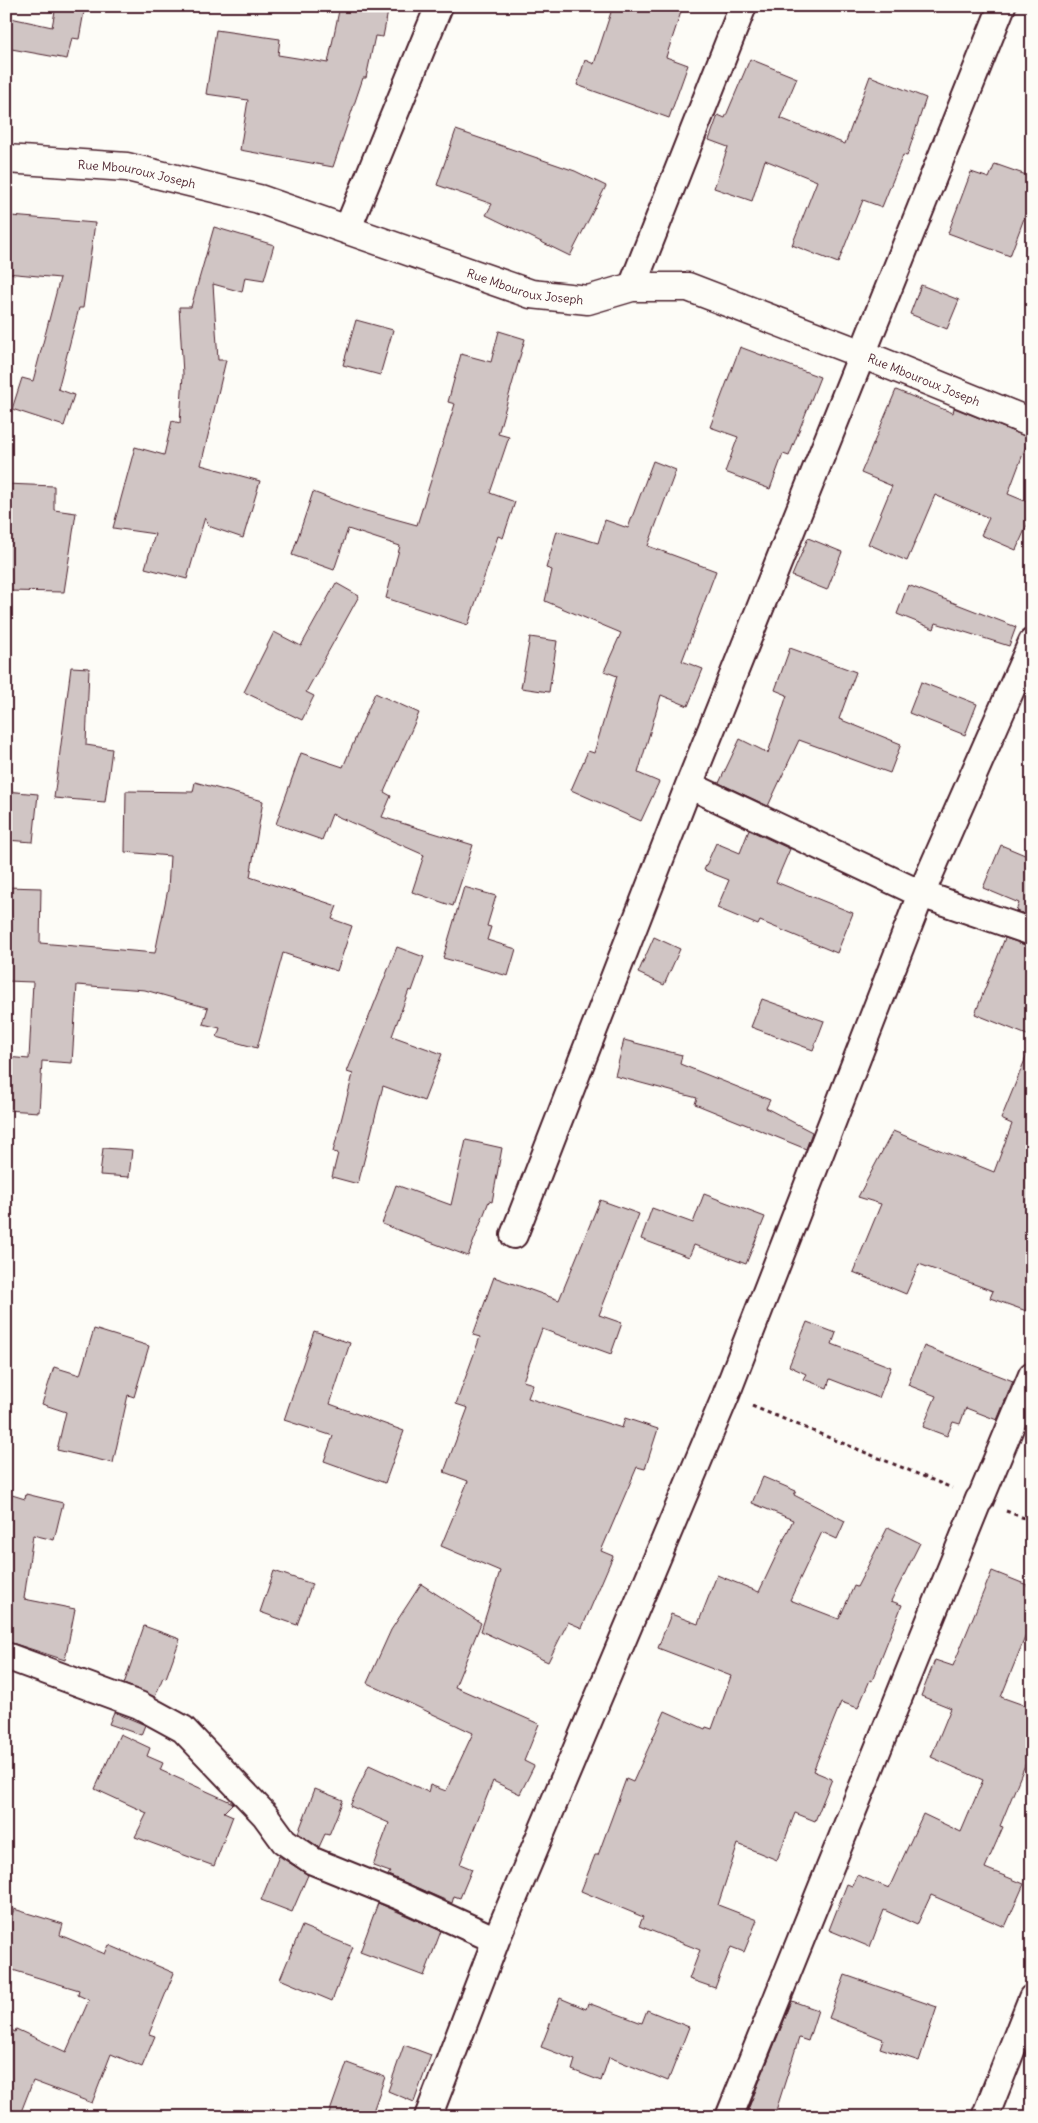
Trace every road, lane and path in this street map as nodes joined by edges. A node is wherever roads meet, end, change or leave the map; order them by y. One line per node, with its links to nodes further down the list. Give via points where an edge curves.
1 (439, 6): 5 (street)
2 (744, 6): 6 (street)
3 (1002, 6): 7 (street)
4 (6, 159): 5 (street, Rue Mbouroux Joseph, via 127,168 258,199)
5 (347, 230): 6 (street, Rue Mbouroux Joseph, via 531,294 588,300)
6 (632, 288): 7 (street, Rue Mbouroux Joseph, via 688,287)
7 (862, 354): 8 (street, Rue Mbouroux Joseph); 10 (street)
8 (1032, 423)
9 (1032, 642): 11 (street)
10 (689, 785): 11 (street); 13 (street)
11 (921, 894): 12 (street); 15 (street)
12 (1032, 932)
13 (514, 1235)
14 (1032, 1375): 16 (street)
15 (726, 1395): 16 (path); 19 (street)
16 (979, 1500): 17 (path); 22 (street)
17 (1032, 1521)
18 (6, 1656): 19 (street, via 139,1705 183,1729 265,1815 284,1841 313,1861)
19 (496, 1940): 21 (street)
20 (1032, 1998): 23 (street)
21 (428, 2117)
22 (729, 2117)
23 (985, 2117)

